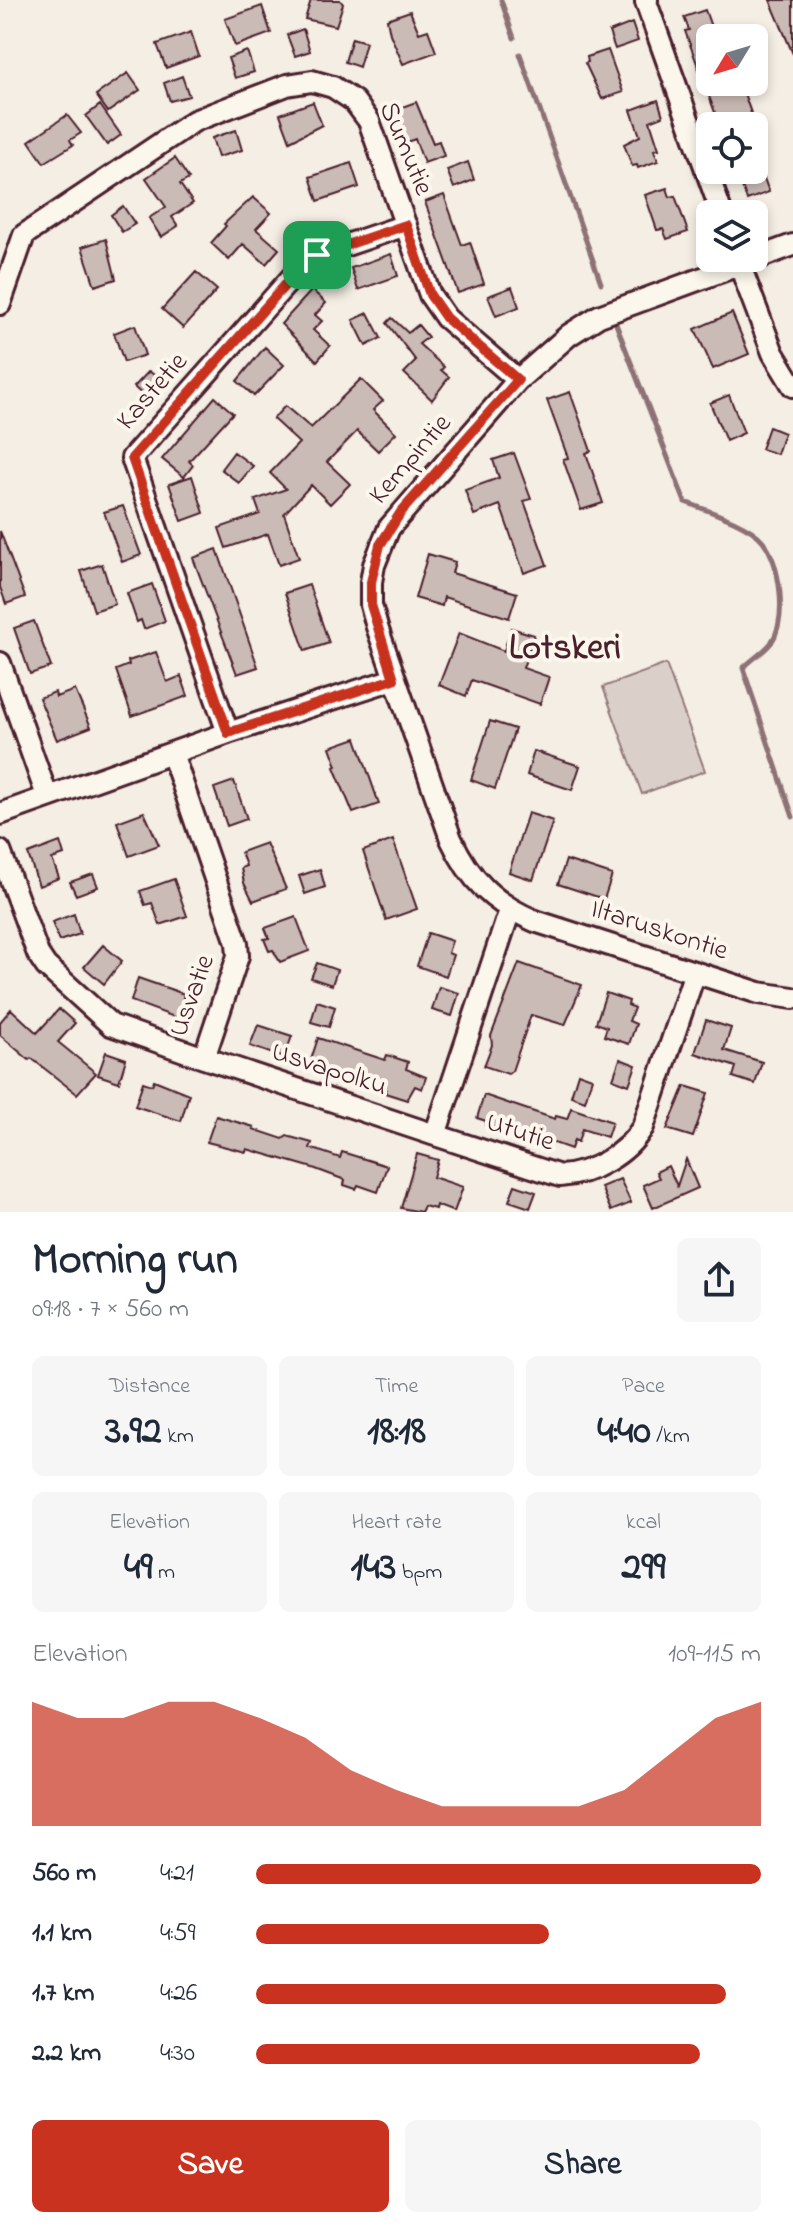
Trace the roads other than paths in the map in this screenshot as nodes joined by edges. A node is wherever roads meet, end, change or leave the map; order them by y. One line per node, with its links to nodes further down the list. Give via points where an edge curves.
1 (647, 0): 2 (street)
2 (717, 200)
3 (406, 225): 8 (street, Sumutie, via 369,121 354,101 312,81 287,85 194,121 24,235); 9 (street, Sumutie, via 430,295 446,318); 13 (street, Kastetie, via 317,255 302,266 132,458)
4 (793, 245): 5 (street, Kempintie)
5 (768, 253)
6 (713, 272): 9 (street, Kempintie, via 599,316)
7 (743, 272): 10 (street, via 773,353)
8 (0, 304)
9 (518, 380): 12 (street, Kempintie, via 401,512 380,545 371,605)
10 (793, 386)
11 (0, 663): 15 (street)
12 (394, 679): 13 (street); 18 (street, Kempintie, via 464,866 480,887)
13 (228, 733): 14 (street)
14 (172, 753): 15 (street); 21 (street, Usvatie, via 237,943 238,956)
15 (47, 796): 16 (street)
16 (0, 814)
17 (0, 851): 21 (street, Usvatie, via 46,966 111,1025)
18 (510, 910): 19 (street, Iltaruskontie); 22 (street)
19 (695, 972): 20 (street, Iltaruskontie); 22 (street, Ututie, via 643,1127 620,1154 560,1176)
20 (793, 998)
21 (204, 1058): 22 (street, Usvapolku)
22 (435, 1135)

